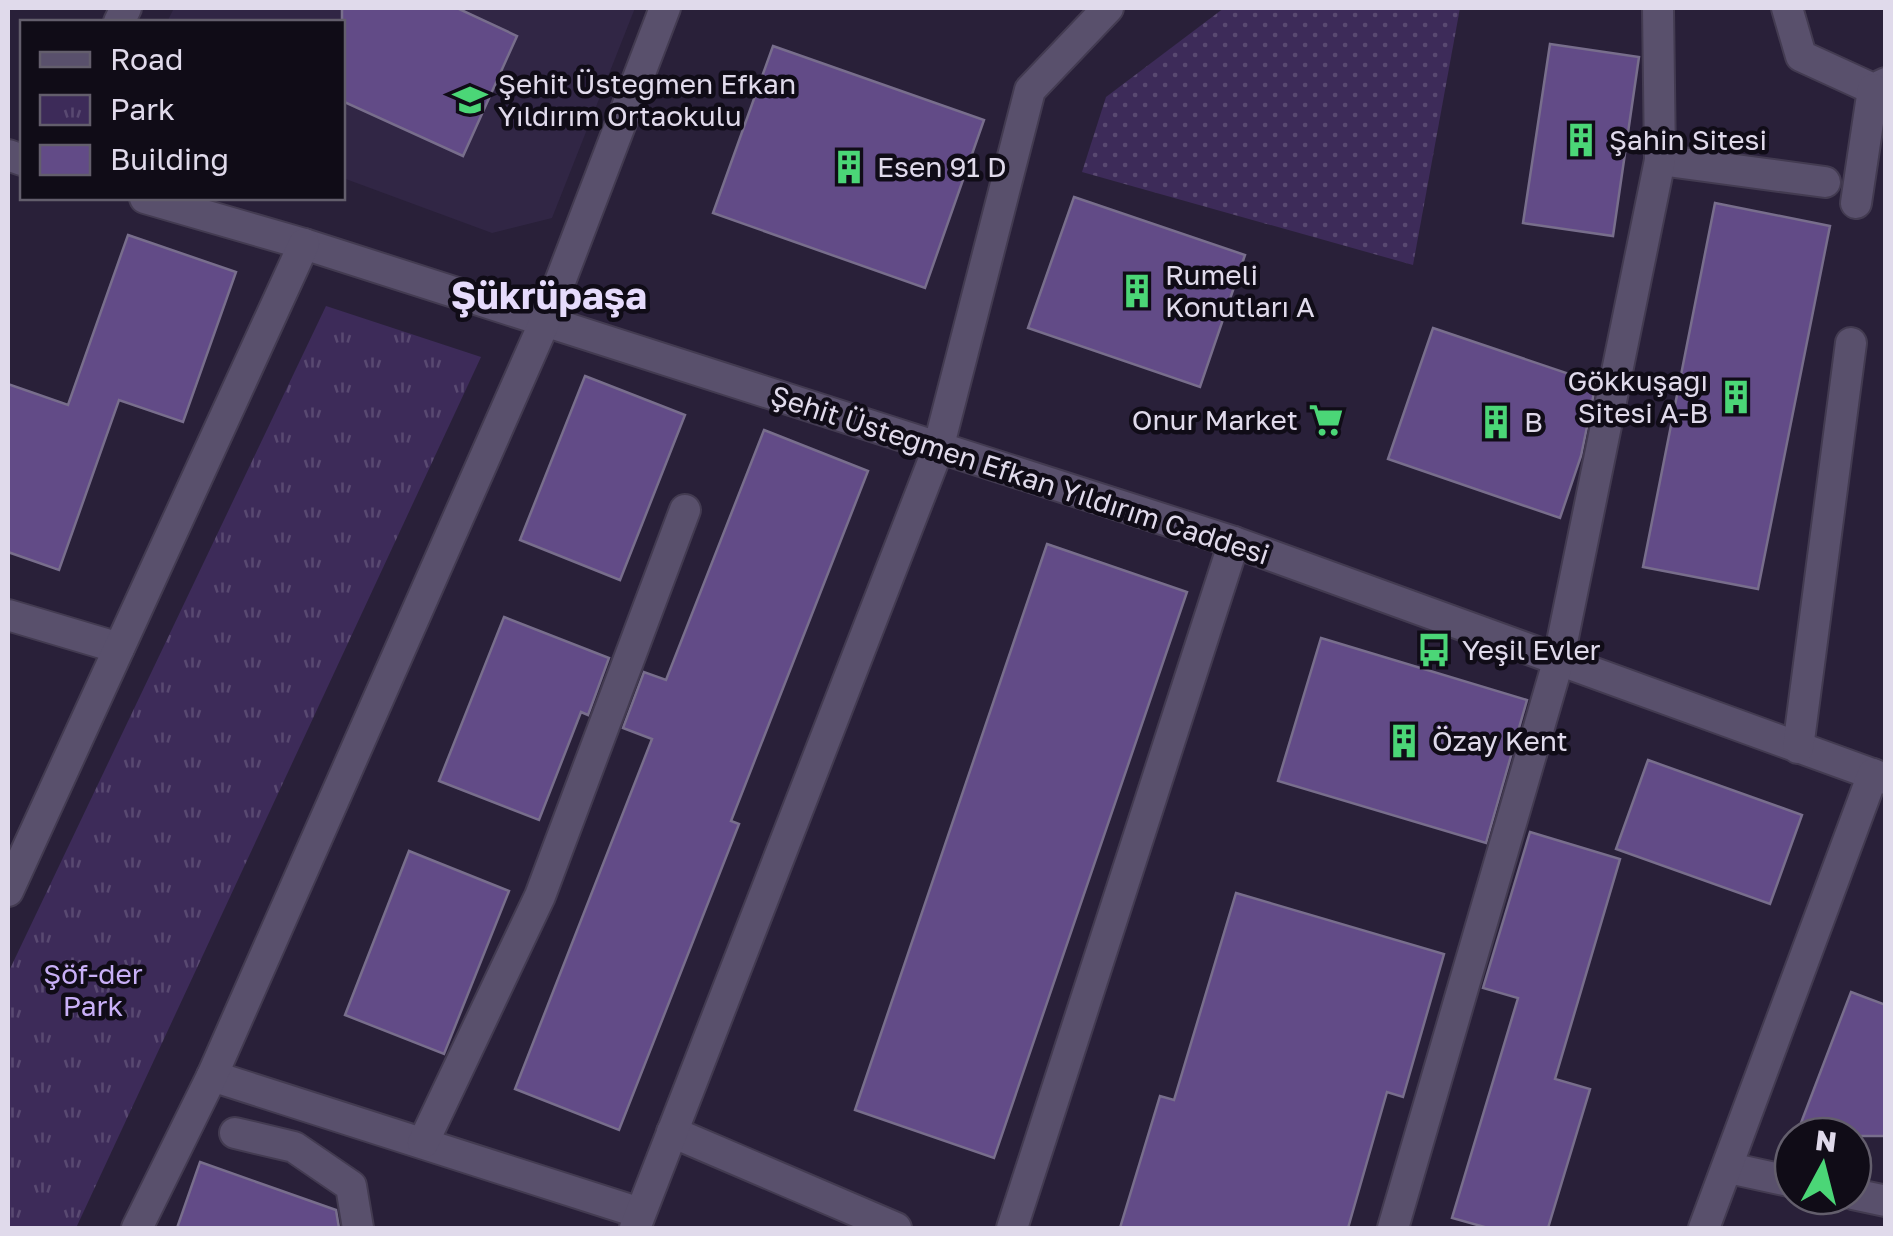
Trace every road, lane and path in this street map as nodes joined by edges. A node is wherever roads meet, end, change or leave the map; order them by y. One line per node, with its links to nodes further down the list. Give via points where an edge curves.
1 (665, 8): 11 (street)
2 (1108, 8): 13 (street, via 1030,90)
3 (1658, 8): 6 (street)
4 (1787, 8): 5 (street, via 1801,56)
5 (1879, 86): 9 (street)
6 (1660, 160): 7 (street); 18 (street)
7 (1824, 182)
8 (152, 200): 10 (street, Şehit Üsteğmen Efkan Yıldırım Caddesi)
9 (1856, 203)
10 (304, 244): 11 (street, Şehit Üsteğmen Efkan Yıldırım Caddesi); 17 (street)
11 (544, 321): 13 (street, Şehit Üsteğmen Efkan Yıldırım Caddesi); 22 (street)
12 (1851, 343): 19 (street)
13 (938, 449): 15 (street, Şehit Üsteğmen Efkan Yıldırım Caddesi); 23 (street)
14 (685, 510): 25 (street, via 540,896)
15 (1234, 542): 18 (street, Şehit Üsteğmen Efkan Yıldırım Caddesi); 32 (street)
16 (8, 615): 17 (street)
17 (119, 648): 21 (street)
18 (1558, 662): 19 (street, Şehit Üsteğmen Efkan Yıldırım Caddesi); 33 (street)
19 (1798, 748): 20 (street, Şehit Üsteğmen Efkan Yıldırım Caddesi)
20 (1879, 776): 26 (street)
21 (8, 890)
22 (212, 1076): 25 (street); 29 (street)
23 (672, 1132): 28 (street); 31 (street)
24 (235, 1133): 30 (street, via 294,1147 350,1186)
25 (424, 1143): 28 (street)
26 (1729, 1168): 27 (street); 34 (street)
27 (1773, 1178)
28 (638, 1221)
29 (137, 1228)
30 (358, 1228)
31 (896, 1228)
32 (1012, 1228)
33 (1393, 1228)
34 (1704, 1228)

